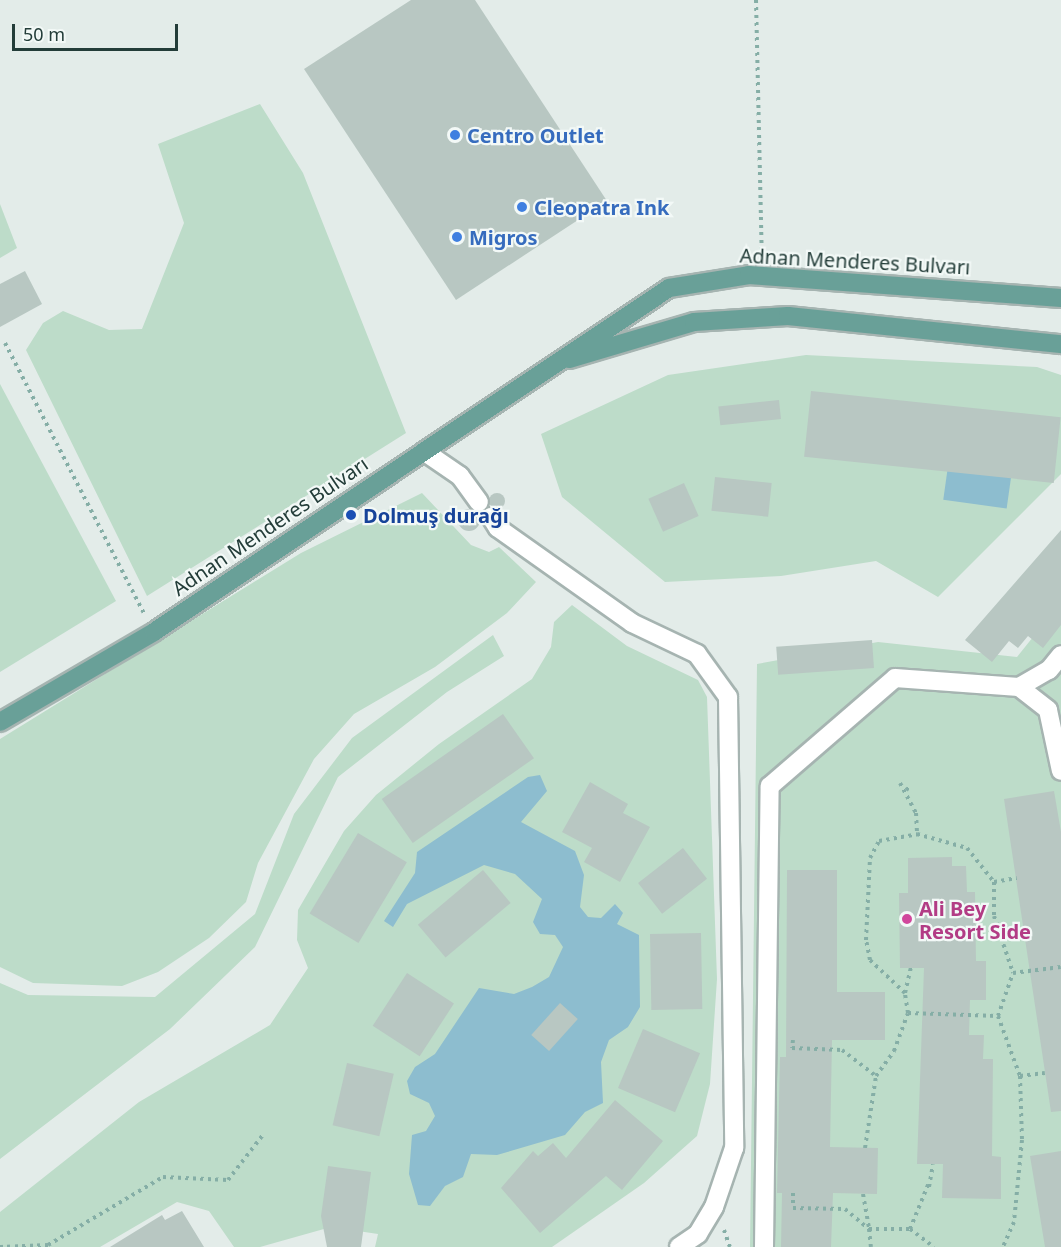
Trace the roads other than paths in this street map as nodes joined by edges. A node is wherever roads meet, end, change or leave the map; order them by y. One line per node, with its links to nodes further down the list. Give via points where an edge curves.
1 (1061, 298): 3 (main road, Adnan Menderes Bulvarı, via 763,276 669,288)
2 (1061, 344): 3 (main road, Adnan Menderes Bulvarı, via 788,316 694,322)
3 (562, 361): 4 (main road, Adnan Menderes Bulvarı)
4 (425, 452): 5 (lane, via 460,476); 9 (main road, Adnan Menderes Bulvarı, via 154,632)
5 (479, 502)
6 (491, 517): 11 (lane, via 498,528 632,623 698,654 728,697 734,1148 714,1208 698,1234)
7 (1061, 654): 8 (lane, via 1049,670)
8 (1019, 687): 10 (lane, via 1048,710); 12 (lane, via 896,678 770,786)
9 (0, 723)
10 (1061, 771)
11 (679, 1247)
12 (764, 1247)

